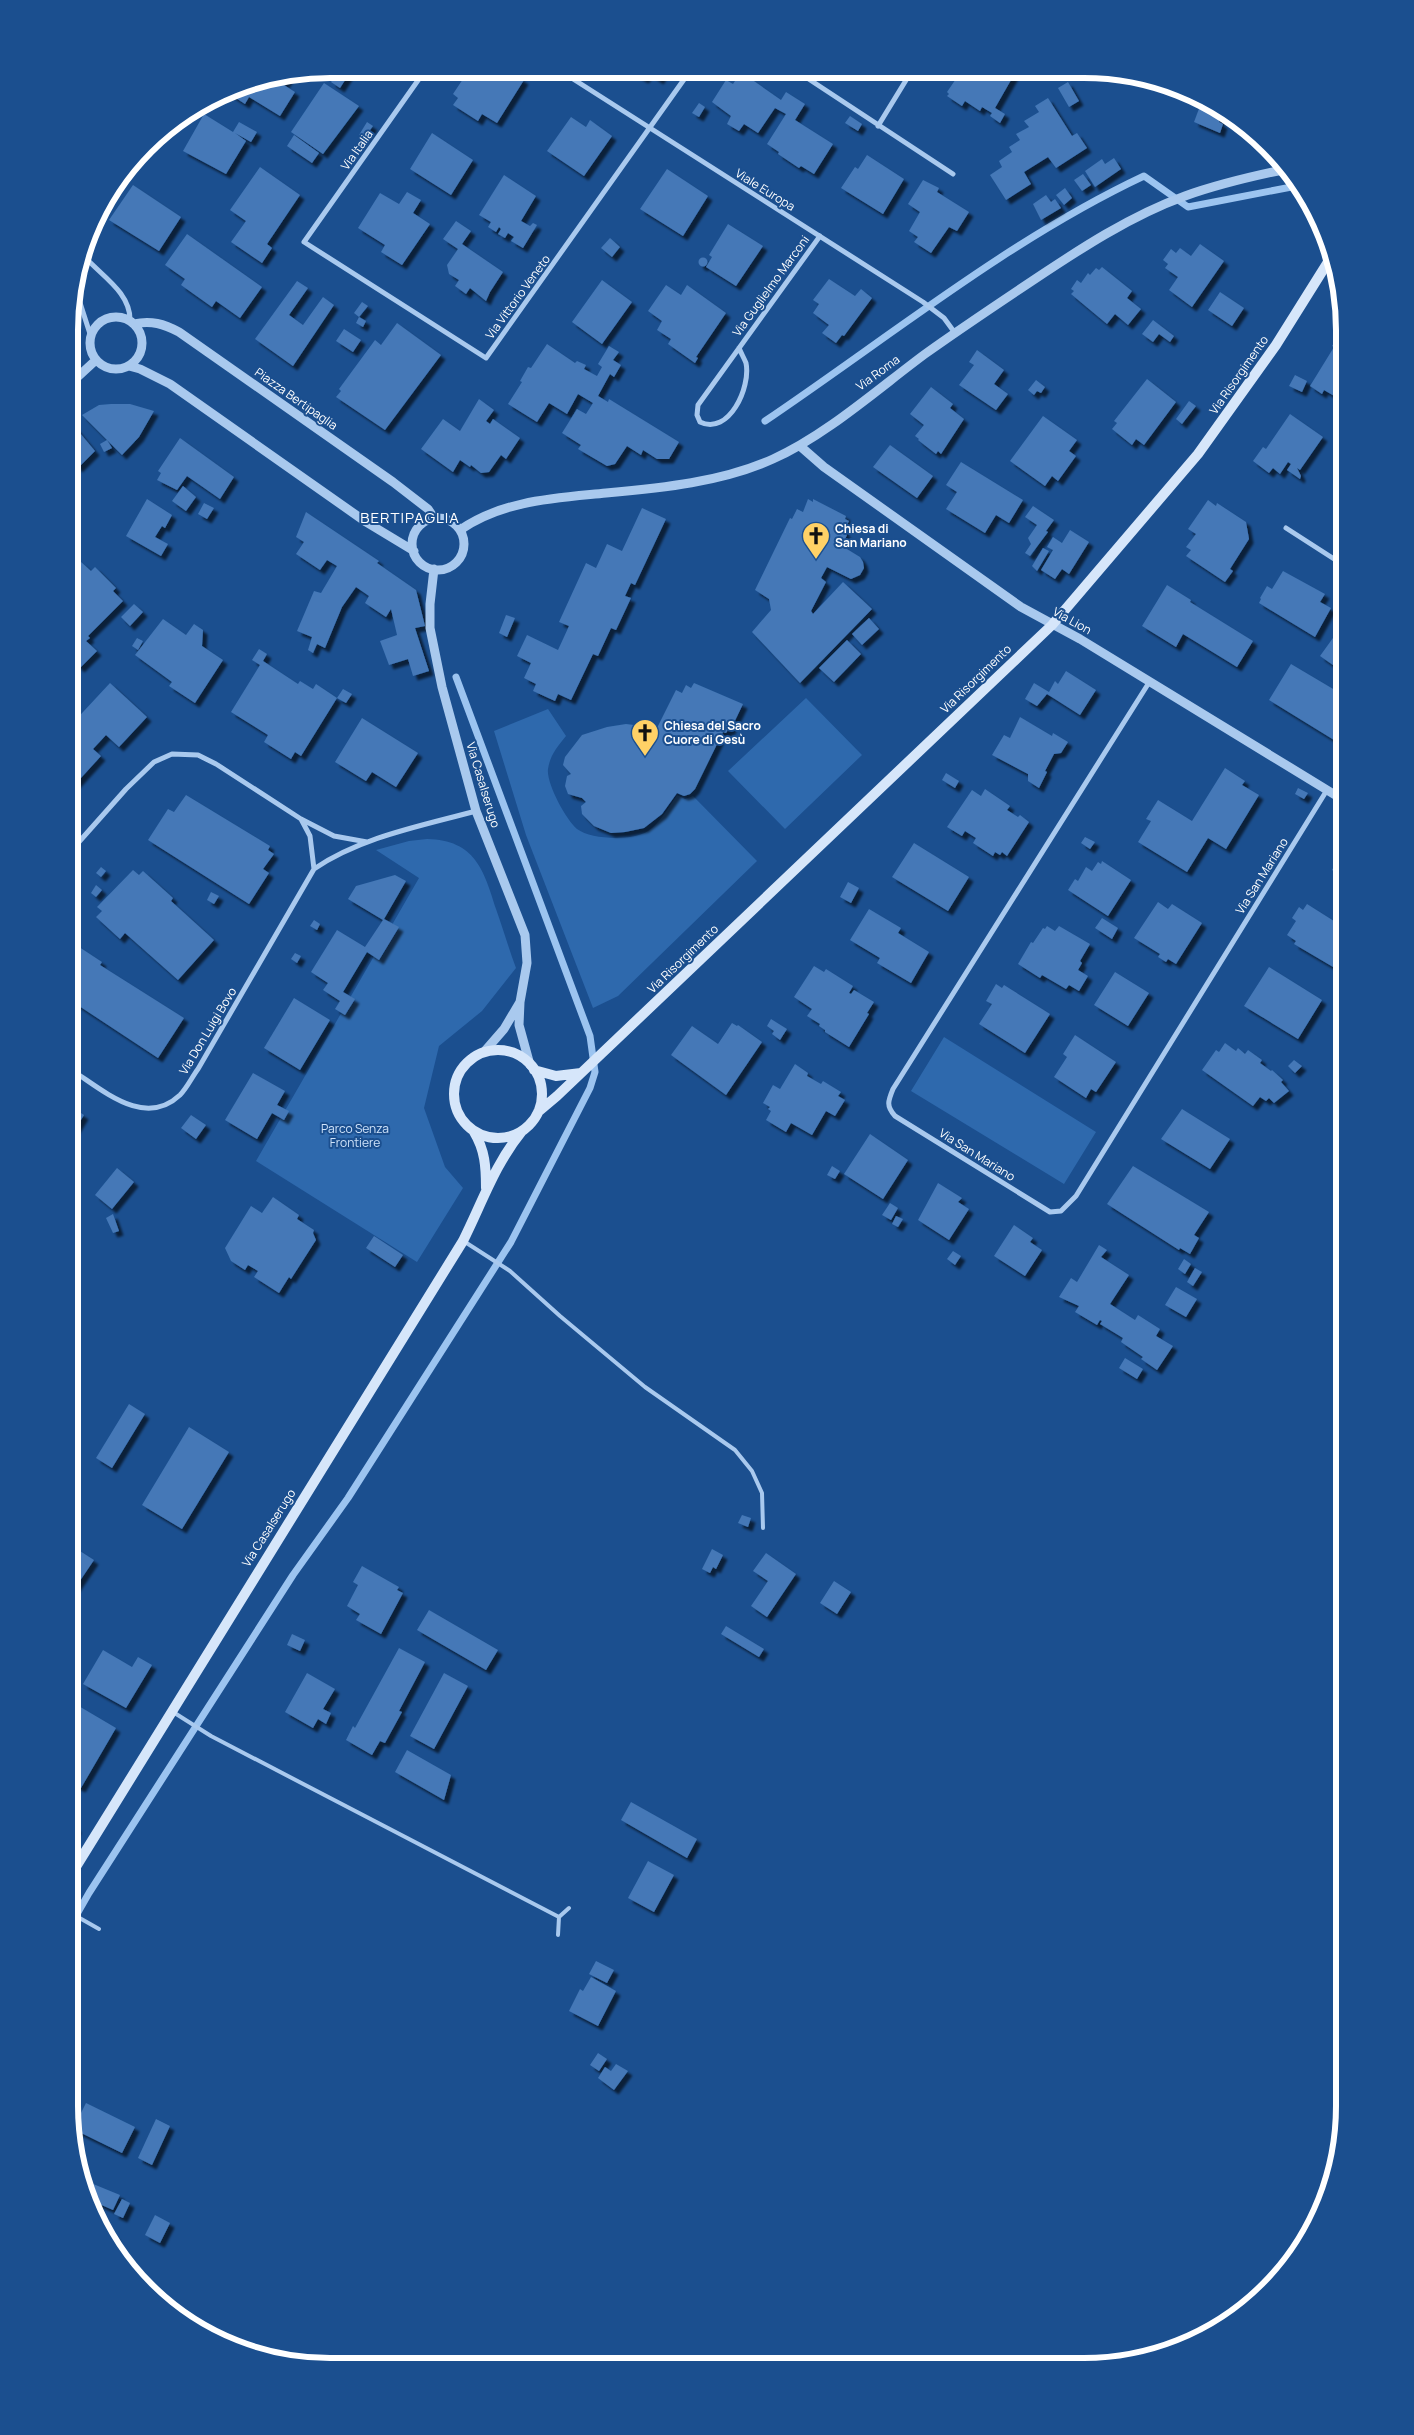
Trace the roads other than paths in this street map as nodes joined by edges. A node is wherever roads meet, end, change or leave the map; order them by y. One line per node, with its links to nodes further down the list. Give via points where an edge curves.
1 (420, 78): 11 (street, Via Italia)
2 (571, 78): 7 (street, Viale Europa)
3 (685, 78): 7 (street, Via Vittorio Veneto)
4 (807, 78): 6 (street)
5 (907, 78): 6 (street)
6 (878, 126): 9 (street)
7 (650, 129): 10 (street, Viale Europa); 11 (street, Via Vittorio Veneto, via 486,358)
8 (1280, 171): 16 (street, Via Roma, via 1184,196 1150,211 1085,246)
9 (953, 174)
10 (820, 236): 16 (street, Viale Europa, via 923,302 944,318); 18 (street, Via Guglielmo Marconi)
11 (304, 242)
12 (88, 259): 15 (street, via 124,297)
13 (1328, 263): 29 (main road, Via Risorgimento, via 1276,345 1198,454)
14 (79, 301): 17 (street)
15 (132, 323): 17 (street, Piazza Bertipaglia, via 112,317 103,320); 20 (street, via 141,334 142,343 140,352); 23 (street, Piazza Bertipaglia, via 164,324 179,332 393,482 428,509)
16 (954, 333): 22 (street, Via Roma)
17 (91, 337): 19 (street, via 91,352)
18 (739, 348): 18 (street, Via Guglielmo Marconi, via 698,404 700,422 708,426 718,424 731,413 739,400 746,373 746,362)
19 (96, 360): 20 (street, via 111,369); 21 (street)
20 (129, 366): 26 (street, via 170,384 374,527)
21 (78, 377)
22 (800, 446): 25 (street, Via Roma, via 771,460 719,477 537,501 505,508 474,520); 29 (street, Via Lion, via 824,467)
23 (434, 518): 25 (street, Piazza Bertipaglia, via 449,520); 26 (street, via 416,530)
24 (1286, 528): 27 (street)
25 (460, 530): 28 (street, via 464,544 460,558 449,568)
26 (414, 551): 28 (street, via 421,563)
27 (1336, 560)
28 (434, 570): 33 (street, Via Casalserugo, via 430,628 442,687)
29 (1052, 625): 30 (street, Via Lion); 41 (main road, Via Risorgimento)
30 (1150, 681): 31 (street, Via Lion); 31 (street, Via San Mariano, via 924,1038 888,1102 895,1116 1050,1212 1061,1211 1076,1196)
31 (1327, 790): 32 (street, Via Lion)
32 (1336, 796)
33 (476, 811): 35 (street, Via Don Luigi Bovo); 38 (street, Via Casalserugo, via 525,935 528,963)
34 (302, 819): 35 (street, Via Don Luigi Bovo, via 334,836); 36 (street, Via Don Luigi Bovo, via 216,764 198,755 172,754 154,762); 37 (street, via 310,836)
35 (367, 842): 37 (street, Via Don Luigi Bovo)
36 (78, 843)
37 (314, 869): 42 (street, Via Don Luigi Bovo, via 181,1094 163,1106 135,1108)
38 (520, 1002): 39 (street, Via Casalserugo, via 504,1029); 40 (street, Via Casalserugo, via 519,1025)
39 (484, 1052): 40 (main road, via 509,1052); 45 (main road, via 464,1066 454,1089 458,1113)
40 (532, 1067): 41 (main road, via 556,1076); 43 (main road, via 541,1087)
41 (582, 1072): 43 (main road, Via Risorgimento)
42 (78, 1074)
43 (538, 1112): 44 (main road)
44 (522, 1131): 45 (main road, via 498,1138); 46 (main road, Via Casalserugo, via 506,1150)
45 (474, 1132): 46 (main road, via 484,1153)
46 (486, 1190): 47 (main road, Via Casalserugo)
47 (463, 1241): 48 (lane, via 510,1270 644,1387 735,1450 752,1471 762,1493); 49 (main road, Via Casalserugo)
48 (763, 1528)
49 (171, 1711): 50 (main road, Via Casalserugo); 53 (lane, via 212,1736)
50 (78, 1863)
51 (570, 1908): 53 (lane)
52 (78, 1917): 54 (lane)
53 (558, 1917): 55 (lane)
54 (99, 1929)
55 (558, 1935)

